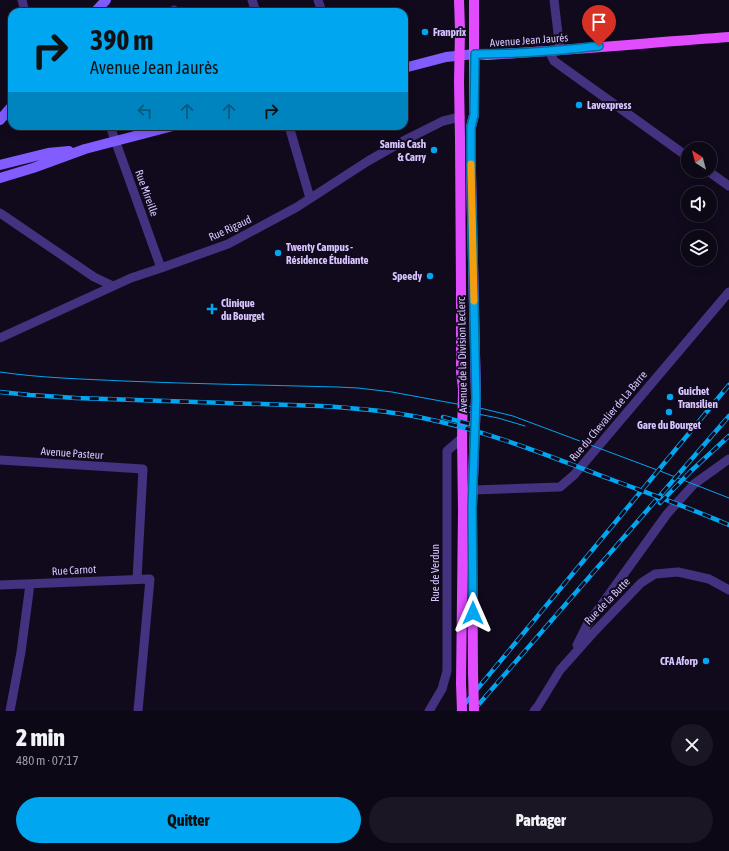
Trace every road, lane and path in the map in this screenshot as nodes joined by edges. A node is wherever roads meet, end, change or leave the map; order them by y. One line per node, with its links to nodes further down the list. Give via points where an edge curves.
1 (106, 0): 5 (main road)
2 (459, 0): 10 (main road, Avenue de la Division Leclerc)
3 (474, 0): 9 (main road, Avenue de la Division Leclerc)
4 (554, 0): 7 (street)
5 (99, 8)
6 (729, 37): 7 (main road, Avenue Jean Jaurès)
7 (560, 50): 8 (main road, Avenue Jean Jaurès)
8 (549, 51): 9 (main road, Avenue Jean Jaurès); 20 (street, via 554,61)
9 (475, 54): 10 (main road); 34 (main road, Avenue de la Division Leclerc, via 474,115 471,127 476,398)
10 (459, 56): 11 (main road, via 434,59); 13 (main road, Avenue de la Division Leclerc)
11 (408, 67)
12 (8, 111): 14 (main road)
13 (460, 117): 25 (street, Rue Rigaud, via 443,121 407,139); 31 (main road, Avenue de la Division Leclerc)
14 (0, 120)
15 (111, 130): 18 (street, Rue Mireille)
16 (158, 130): 18 (main road)
17 (290, 130): 25 (street)
18 (115, 141): 19 (main road); 27 (street, Rue Mireille)
19 (84, 148): 21 (main road, via 48,153); 23 (main road)
20 (681, 152)
21 (0, 165)
22 (717, 177): 24 (street)
23 (0, 178)
24 (729, 186)
25 (310, 198): 27 (street, Rue Rigaud, via 228,244)
26 (0, 213): 28 (street, via 94,277)
27 (162, 268): 28 (street, Rue Rigaud)
28 (113, 286): 30 (street, Rue Rigaud)
29 (729, 292): 34 (street, Rue du Chevalier de La Barre, via 574,475 560,487)
30 (0, 338)
31 (462, 438): 42 (street, Rue de Verdun, via 447,451 447,671 442,689); 43 (main road, Avenue de la Division Leclerc, bridge)
32 (729, 459): 39 (street, via 694,484 667,514 587,625)
33 (0, 460): 35 (street, Avenue Pasteur, via 144,469)
34 (473, 490): 44 (main road, Avenue de la Division Leclerc, bridge)
35 (138, 579): 36 (street, Rue Carnot); 41 (street, Rue Carnot, via 150,579)
36 (30, 584): 37 (street, Rue Carnot); 40 (street)
37 (0, 585)
38 (729, 590): 39 (street, Rue de la Butte, via 709,579 678,572 655,574 641,583)
39 (572, 656): 45 (street, Rue de la Butte)
40 (10, 711)
41 (138, 711)
42 (429, 711)
43 (462, 711)
44 (474, 711)
45 (534, 711)

